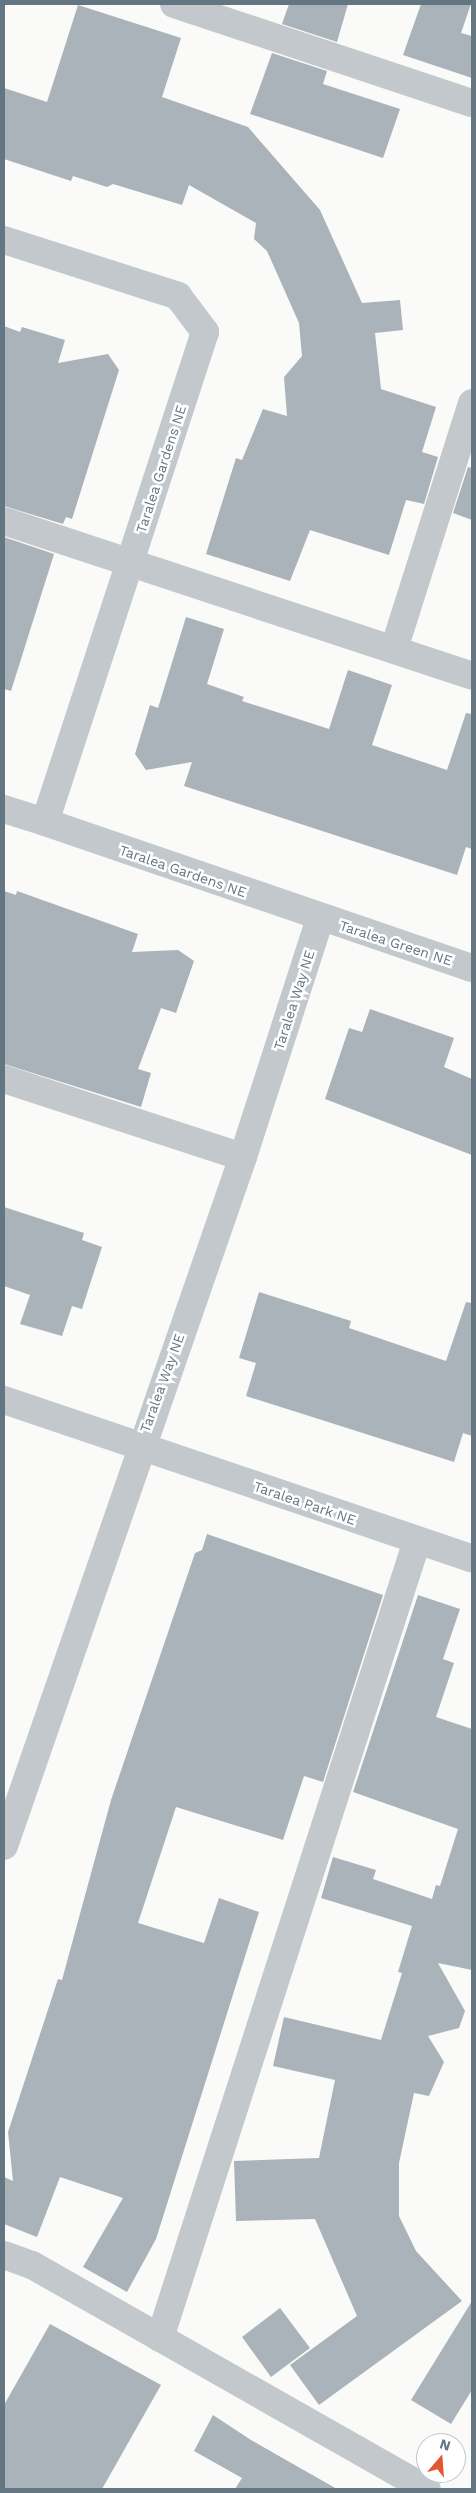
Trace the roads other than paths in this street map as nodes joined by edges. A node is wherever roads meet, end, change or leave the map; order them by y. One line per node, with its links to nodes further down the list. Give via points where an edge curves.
1 (174, 4): 2 (street)
2 (472, 104)
3 (4, 240): 6 (street, Taralea Gardens NE, via 178,296 205,332)
4 (472, 403): 7 (street)
5 (4, 521): 6 (street)
6 (131, 562): 7 (street); 10 (street, Taralea Gardens NE)
7 (394, 649): 8 (street)
8 (472, 676)
9 (4, 809): 10 (street, Taralea Gardens NE)
10 (45, 822): 11 (street, Taralea Gardens NE)
11 (320, 919): 12 (street, Taralea Green NE); 14 (street, Taralea Way NE)
12 (472, 968)
13 (4, 1079): 14 (street)
14 (243, 1157): 16 (street, Taralea Way NE)
15 (4, 1400): 16 (street, Taralea Park NE)
16 (139, 1446): 17 (street, Taralea Park NE); 19 (street, Taralea Way NE)
17 (417, 1541): 18 (street, Taralea Park NE); 21 (street)
18 (472, 1558)
19 (4, 1846)
20 (4, 2255): 21 (street, via 32,2265)
21 (160, 2338): 22 (street)
22 (427, 2489)

